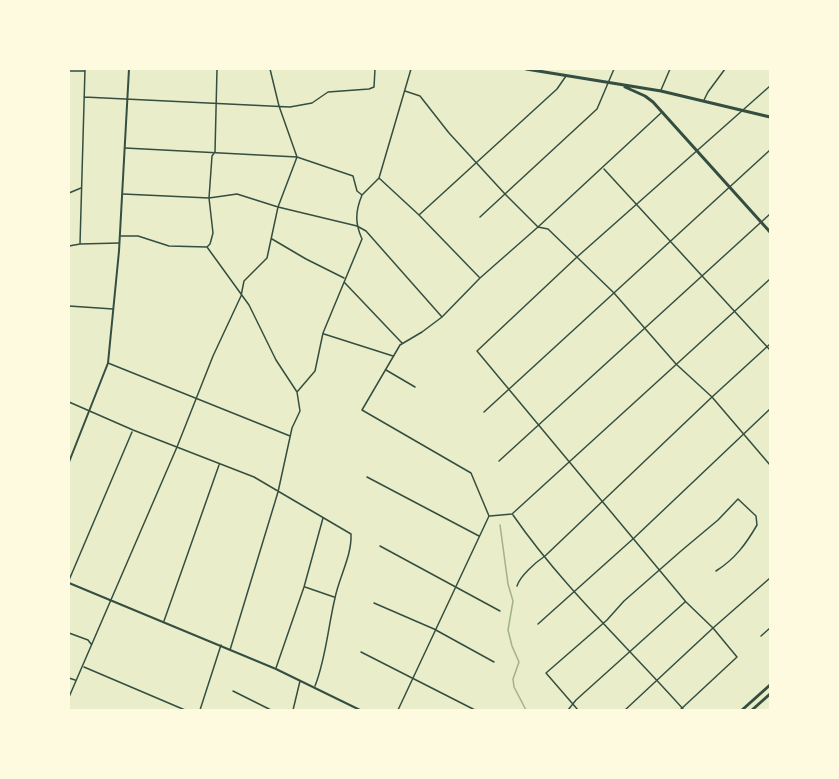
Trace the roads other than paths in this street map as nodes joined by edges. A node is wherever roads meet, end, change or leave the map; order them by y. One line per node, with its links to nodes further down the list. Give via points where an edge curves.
1 (129, 69): 19 (street)
2 (218, 69): 21 (street)
3 (270, 69): 23 (street)
4 (375, 69): 23 (street, via 374,87 369,89 328,92 312,103)
5 (411, 69): 16 (street)
6 (526, 69): 12 (highway)
7 (614, 69): 13 (street)
8 (670, 69): 17 (street)
9 (725, 69): 20 (street)
10 (69, 70): 11 (street)
11 (85, 70): 18 (street)
12 (566, 76): 13 (highway); 32 (street, via 557,89)
13 (608, 83): 14 (highway); 39 (street, via 597,109)
14 (620, 85): 17 (highway); 22 (highway)
15 (770, 86): 24 (street)
16 (405, 90): 32 (street, via 420,96); 34 (street)
17 (660, 90): 20 (highway); 22 (highway, via 654,94)
18 (84, 97): 19 (street); 36 (street)
19 (128, 98): 21 (street); 27 (street)
20 (703, 100): 24 (highway)
21 (216, 102): 23 (street); 30 (street)
22 (653, 102): 25 (highway)
23 (279, 106): 31 (street)
24 (744, 111): 26 (highway); 29 (street)
25 (662, 112): 29 (highway); 33 (street)
26 (770, 117)
27 (124, 148): 30 (street); 38 (street)
28 (770, 150): 35 (street)
29 (698, 151): 35 (highway); 42 (street)
30 (215, 152): 31 (street); 41 (street)
31 (297, 157): 40 (street, via 352,176); 43 (street)
32 (476, 164): 39 (street); 45 (street)
33 (603, 168): 42 (street); 49 (street)
34 (379, 178): 40 (street); 45 (street)
35 (729, 187): 47 (highway); 53 (street)
36 (81, 188): 37 (street); 55 (street)
37 (69, 193)
38 (122, 194): 41 (street); 51 (street)
39 (505, 194): 46 (street); 49 (street)
40 (362, 195): 48 (street, via 356,212)
41 (208, 198): 43 (street, via 237,194); 57 (street, via 213,233)
42 (637, 205): 53 (street); 58 (street)
43 (278, 207): 48 (street); 52 (street)
44 (770, 214): 47 (street)
45 (419, 215): 61 (street)
46 (480, 217)
47 (761, 222): 50 (highway); 59 (street)
48 (357, 226): 60 (street, via 362,239); 69 (street, via 366,231)
49 (538, 227): 58 (street, via 549,229); 61 (street)
50 (770, 232)
51 (120, 236): 54 (street); 57 (street, via 138,236 169,246)
52 (271, 238): 60 (street); 65 (street, via 267,258 244,281)
53 (670, 241): 59 (street); 64 (street)
54 (120, 243): 55 (street); 67 (street)
55 (80, 244): 56 (street)
56 (69, 246)
57 (207, 247): 65 (street)
58 (577, 258): 64 (street); 81 (street, via 477,351)
59 (702, 276): 68 (street); 70 (street)
60 (345, 278): 63 (street)
61 (480, 278): 69 (street)
62 (770, 279): 68 (street)
63 (344, 282): 71 (street); 72 (street)
64 (614, 293): 70 (street); 81 (street)
65 (241, 296): 82 (street); 84 (street)
66 (69, 306): 67 (street)
67 (113, 309): 77 (street)
68 (735, 312): 74 (street); 78 (street)
69 (442, 316): 72 (street)
70 (644, 328): 78 (street); 89 (street)
71 (323, 333): 76 (street); 82 (street, via 315,371)
72 (402, 344): 76 (street)
73 (770, 344): 74 (street)
74 (767, 347): 75 (street); 83 (street)
75 (770, 350)
76 (394, 357): 79 (street)
77 (108, 363): 84 (street); 87 (street)
78 (676, 364): 83 (street); 95 (street)
79 (386, 369): 80 (street); 103 (street, via 362,410 471,473)
80 (415, 387)
81 (508, 389): 88 (street); 89 (street)
82 (297, 392): 92 (street, via 300,411)
83 (712, 397): 91 (street); 101 (street)
84 (195, 398): 92 (street); 93 (street)
85 (69, 402): 87 (street)
86 (770, 409): 91 (street)
87 (90, 410): 90 (street); 96 (street)
88 (484, 412)
89 (539, 426): 94 (street); 95 (street)
90 (133, 430): 93 (street); 112 (street)
91 (743, 434): 98 (street); 106 (street)
92 (291, 437): 100 (street)
93 (177, 447): 97 (street); 118 (street)
94 (499, 461)
95 (570, 461): 101 (street); 102 (street)
96 (69, 462)
97 (219, 465): 100 (street, via 254,477); 122 (street)
98 (770, 465)
99 (367, 477): 105 (street)
100 (278, 492): 104 (street); 132 (street)
101 (603, 500): 106 (street); 108 (street)
102 (512, 514): 103 (street); 108 (street)
103 (489, 516): 105 (street)
104 (323, 517): 113 (street); 117 (street, via 351,534)
105 (480, 537): 114 (street)
106 (634, 538): 109 (street); 116 (street)
107 (380, 546): 114 (street)
108 (545, 556): 115 (street, via 521,577); 116 (street)
109 (661, 569): 110 (street, via 738,500 756,516 757,525 746,544); 119 (street); 123 (street)
110 (716, 571)
111 (770, 578): 125 (street)
112 (69, 582): 118 (street)
113 (304, 586): 117 (street); 137 (street)
114 (456, 586): 121 (street); 127 (street)
115 (517, 586)
116 (574, 591): 123 (street); 124 (street)
117 (335, 597): 144 (street)
118 (111, 601): 122 (street); 130 (street)
119 (686, 602): 125 (street); 134 (street)
120 (374, 603): 127 (street)
121 (500, 611)
122 (164, 622): 131 (street)
123 (603, 622): 134 (street); 148 (street, via 546,674)
124 (538, 624)
125 (713, 628): 142 (street); 149 (street, via 737,657)
126 (770, 628): 129 (street)
127 (434, 629): 135 (street); 139 (street)
128 (69, 633): 130 (street)
129 (761, 636)
130 (91, 645): 136 (street)
131 (221, 645): 132 (street); 151 (street)
132 (230, 650): 137 (street)
133 (360, 652): 139 (street)
134 (630, 653): 142 (street); 148 (street)
135 (494, 662)
136 (83, 667): 141 (street); 150 (street)
137 (276, 669): 140 (street)
138 (69, 678): 141 (street)
139 (412, 678): 155 (street); 156 (street)
140 (301, 680): 144 (street); 153 (street)
141 (76, 681): 147 (street)
142 (658, 681): 149 (street); 159 (street)
143 (770, 685): 160 (highway)
144 (315, 687): 154 (street)
145 (233, 691): 152 (street)
146 (770, 694): 161 (highway)
147 (69, 697)
148 (574, 705): 157 (street); 158 (street)
149 (682, 709)
150 (185, 710)
151 (200, 710)
152 (271, 710)
153 (294, 710)
154 (360, 710)
155 (398, 710)
156 (475, 710)
157 (568, 710)
158 (578, 710)
159 (625, 710)
160 (742, 710)
161 (752, 710)

